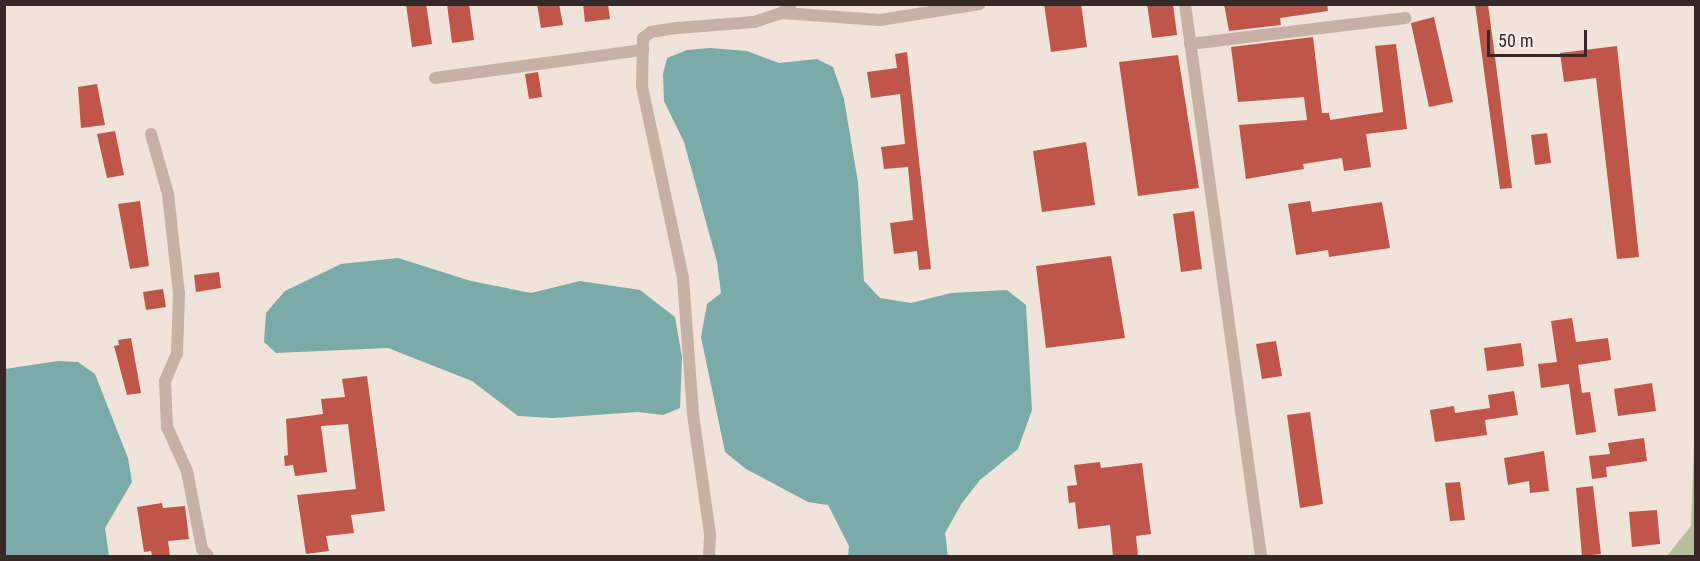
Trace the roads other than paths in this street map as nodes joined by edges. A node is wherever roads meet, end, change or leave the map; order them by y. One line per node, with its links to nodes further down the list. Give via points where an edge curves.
1 (980, 4): 3 (street, via 880,20)
2 (1185, 4): 5 (street)
3 (787, 9): 6 (street, via 754,22 651,32 643,38)
4 (1405, 18): 5 (street)
5 (1190, 44): 11 (street)
6 (642, 50): 7 (street); 10 (street, via 642,87 683,278 693,414 710,534)
7 (435, 78)
8 (151, 134): 9 (street, via 168,194 179,293 177,353 165,381 167,427 187,471 202,549)
9 (208, 556)
10 (709, 556)
11 (1261, 556)

